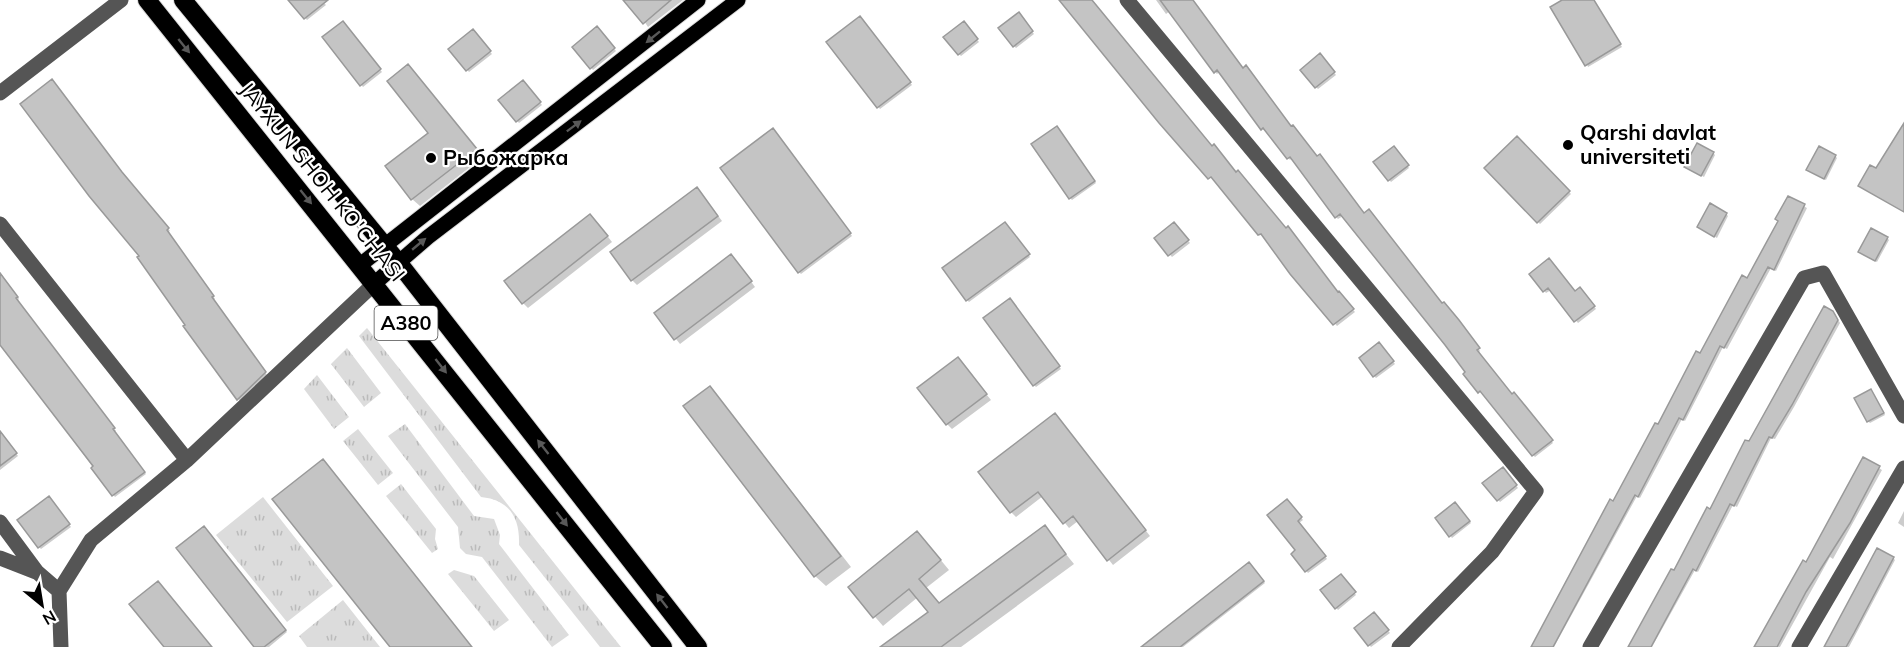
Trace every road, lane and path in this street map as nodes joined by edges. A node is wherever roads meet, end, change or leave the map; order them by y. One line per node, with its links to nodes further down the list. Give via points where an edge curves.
1 (121, 0): 7 (street)
2 (147, 0): 11 (highway, JAYXUN SHOH KO'CHASI / A380, one-way to 11)
3 (183, 0): 9 (highway, JAYXUN SHOH KO'CHASI / A380)
4 (699, 0): 9 (main road, one-way to 9)
5 (1127, 0): 25 (street, via 1536,491 1492,552)
6 (729, 3): 10 (main road, one-way to 6)
7 (0, 93)
8 (0, 224): 14 (street)
9 (384, 244): 10 (highway, JAYXUN SHOH KO'CHASI / A380); 11 (main road)
10 (398, 261): 12 (main road); 16 (highway, JAYXUN SHOH KO'CHASI / A380, one-way to 10)
11 (360, 265): 12 (highway, JAYXUN SHOH KO'CHASI / A380)
12 (375, 283): 14 (street); 17 (highway, JAYXUN SHOH KO'CHASI / A380, one-way to 17)
13 (1904, 416): 26 (street, via 1823,273 1804,278)
14 (187, 460): 21 (street, via 91,540)
15 (1904, 468): 27 (street)
16 (564, 475): 17 (highway); 24 (highway, JAYXUN SHOH KO'CHASI / A380, one-way to 16)
17 (542, 493): 23 (highway, JAYXUN SHOH KO'CHASI / A380, one-way to 23)
18 (0, 522): 20 (street)
19 (0, 558): 20 (street)
20 (38, 572): 21 (street)
21 (59, 591): 22 (street)
22 (61, 647)
23 (663, 647)
24 (698, 647)
25 (1399, 647)
26 (1590, 647)
27 (1799, 647)

